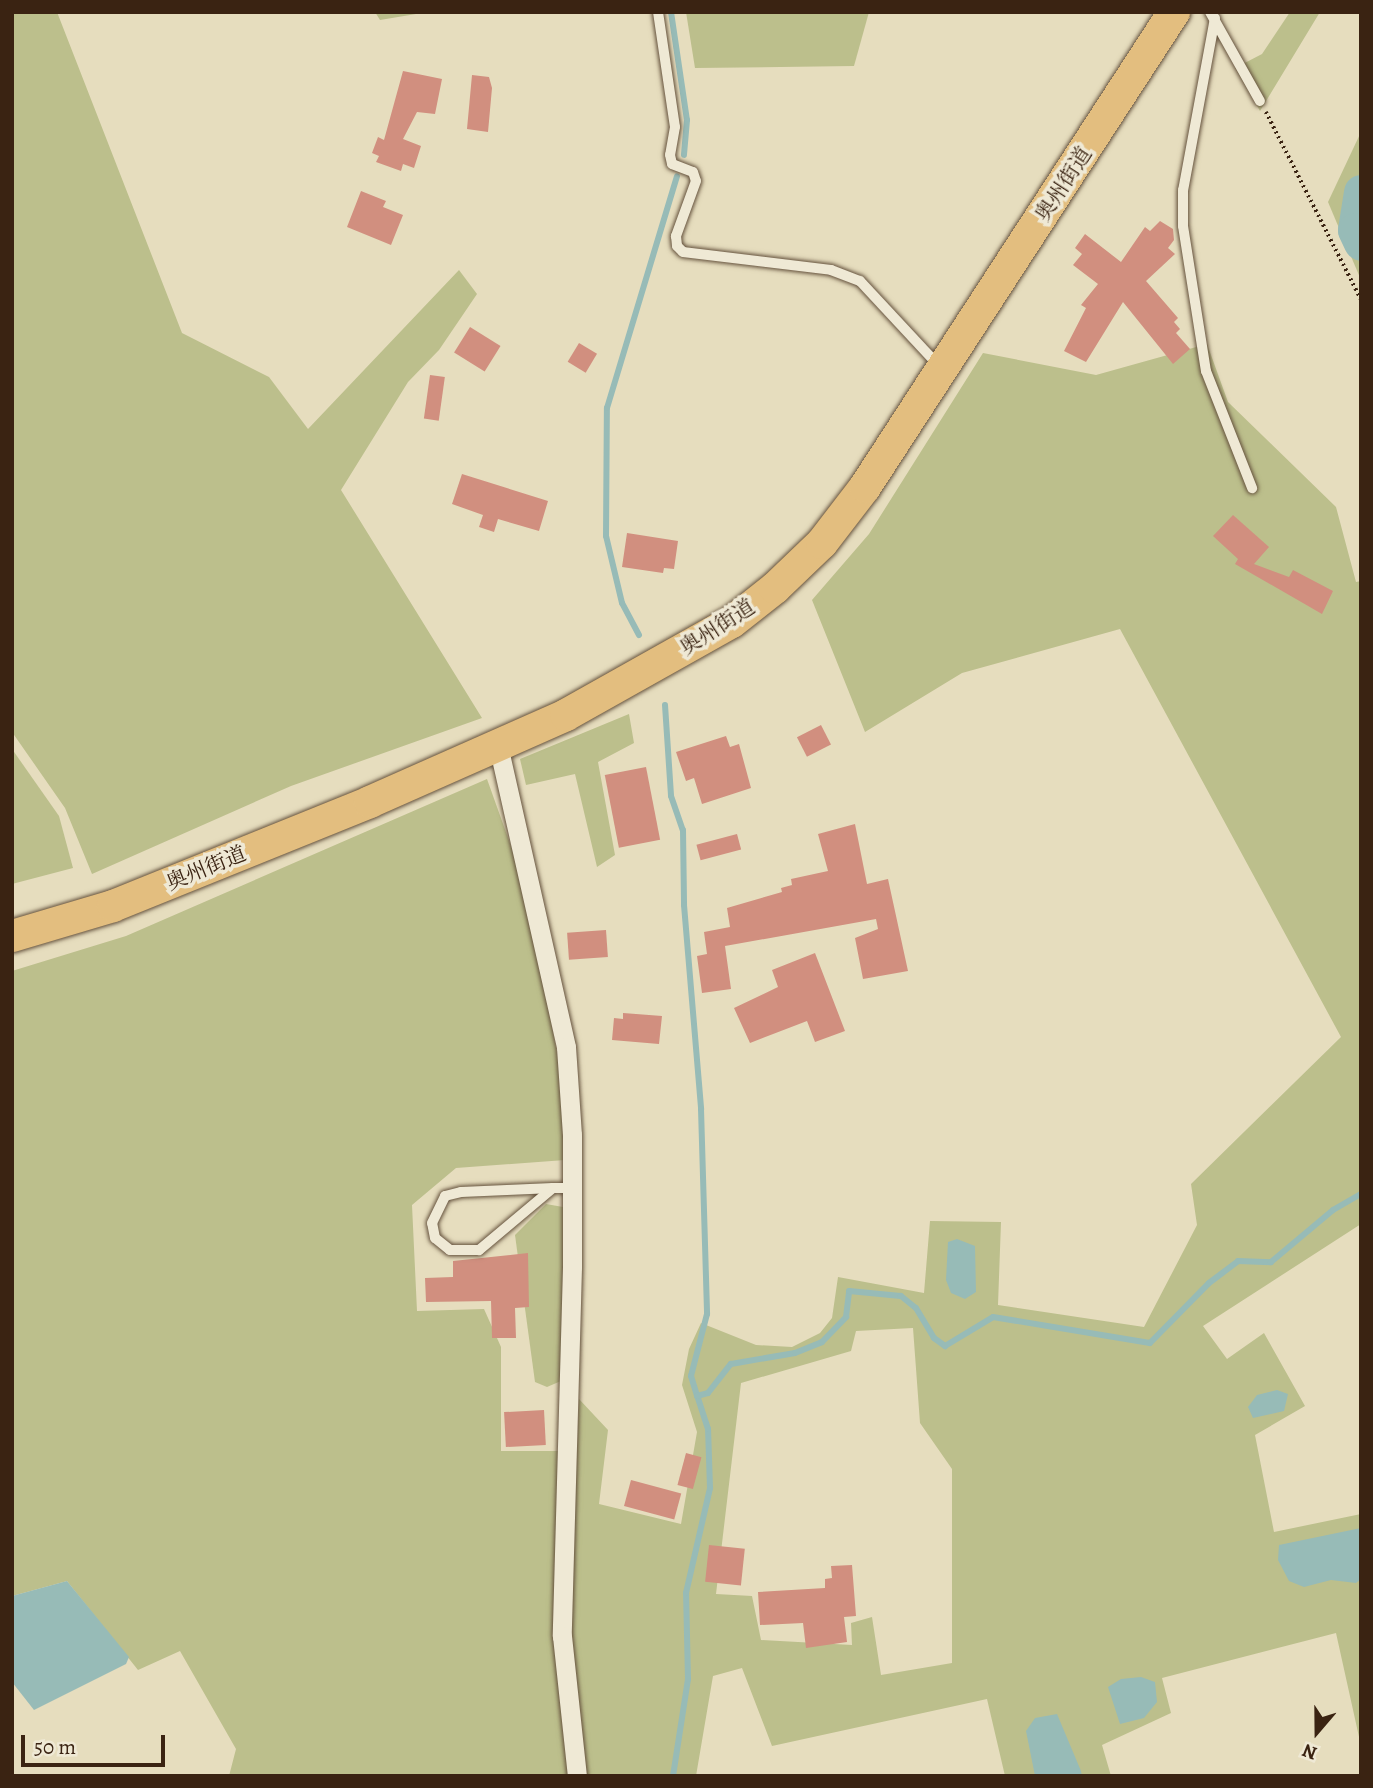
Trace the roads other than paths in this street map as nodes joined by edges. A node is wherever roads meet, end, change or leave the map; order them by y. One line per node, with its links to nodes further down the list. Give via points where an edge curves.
1 (658, 12): 5 (lane, via 676,127 672,164 693,172 696,181 676,236 677,246 683,252 831,270 860,281)
2 (1174, 12): 5 (highway, 奥州街道)
3 (1213, 15): 4 (lane); 6 (lane, via 1183,190 1184,248 1206,371)
4 (1260, 101)
5 (943, 370): 7 (highway, 奥州街道, via 865,487 821,543 775,588 732,622 679,653 566,715)
6 (1252, 488)
7 (498, 745): 8 (highway, 奥州街道, via 113,906); 9 (street, via 566,1046)
8 (12, 936)
9 (562, 1188): 9 (lane, via 445,1196 436,1208 435,1238 450,1250 479,1250); 10 (street, via 562,1636)
10 (577, 1776)

